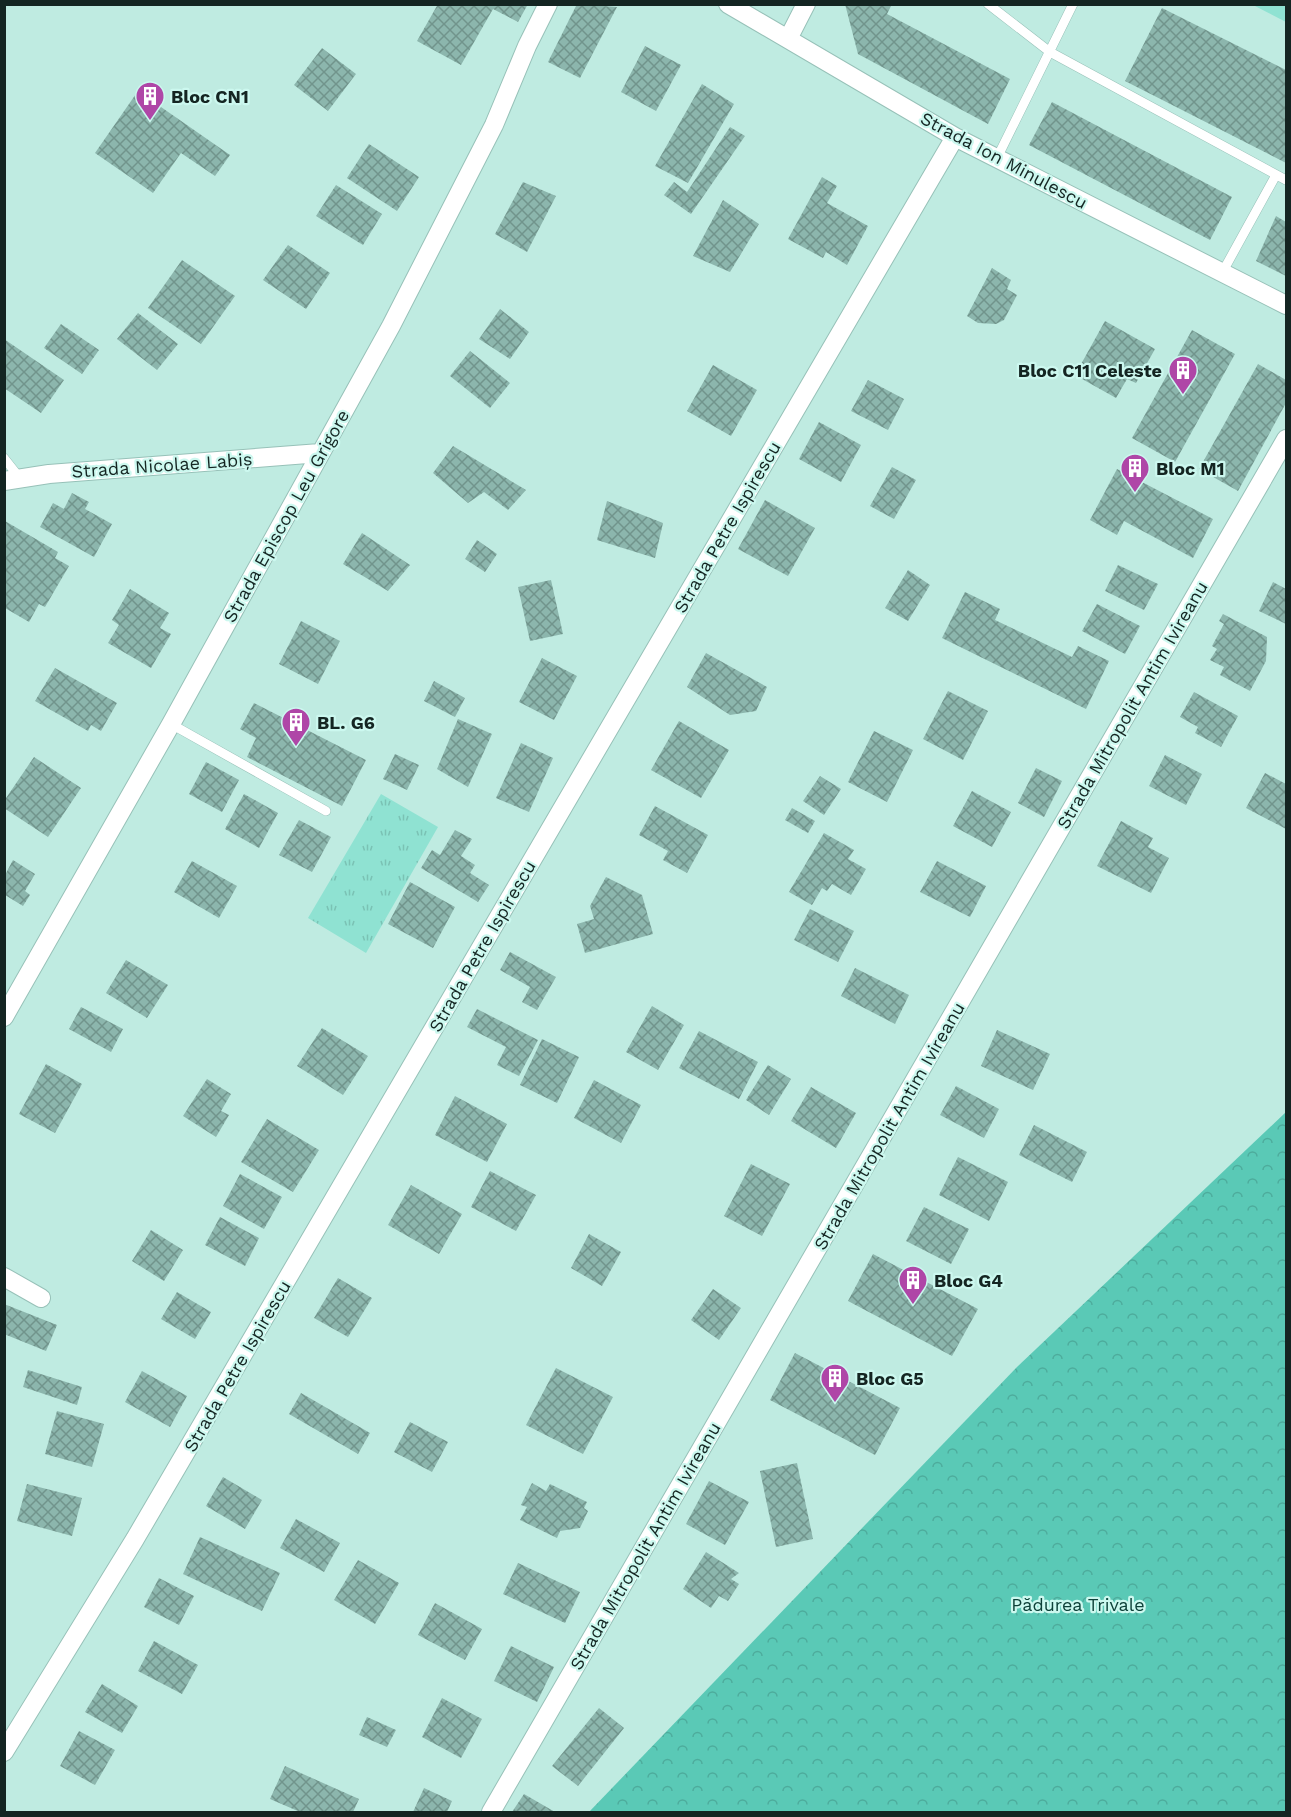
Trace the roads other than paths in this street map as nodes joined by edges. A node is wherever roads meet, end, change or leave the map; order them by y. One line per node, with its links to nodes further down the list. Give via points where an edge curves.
1 (548, 4): 15 (street, Strada Episcop Leu Grigore, via 494,125)
2 (728, 4): 6 (street, Strada Ion Minulescu)
3 (806, 4): 6 (street)
4 (988, 4): 7 (lane)
5 (1073, 4): 7 (lane)
6 (788, 39): 8 (street, Strada Ion Minulescu)
7 (1050, 52): 9 (lane); 10 (lane)
8 (955, 137): 9 (street, Strada Ion Minulescu); 23 (street, Strada Petre Ispirescu, via 135,1539)
9 (997, 158): 12 (street, Strada Ion Minulescu)
10 (1276, 176): 11 (lane); 12 (lane)
11 (1287, 180)
12 (1222, 273): 13 (street, Strada Ion Minulescu)
13 (1287, 305)
14 (1287, 439): 24 (street, Strada Mitropolit Antim Ivireanu)
15 (320, 453): 17 (street, Strada Nicolae Labiș); 18 (street, Strada Episcop Leu Grigore)
16 (4, 458): 17 (lane)
17 (12, 479)
18 (171, 724): 19 (lane); 20 (street, Strada Episcop Leu Grigore)
19 (326, 810)
20 (4, 1017)
21 (4, 1277): 22 (street)
22 (42, 1298)
23 (4, 1752)
24 (491, 1812)

